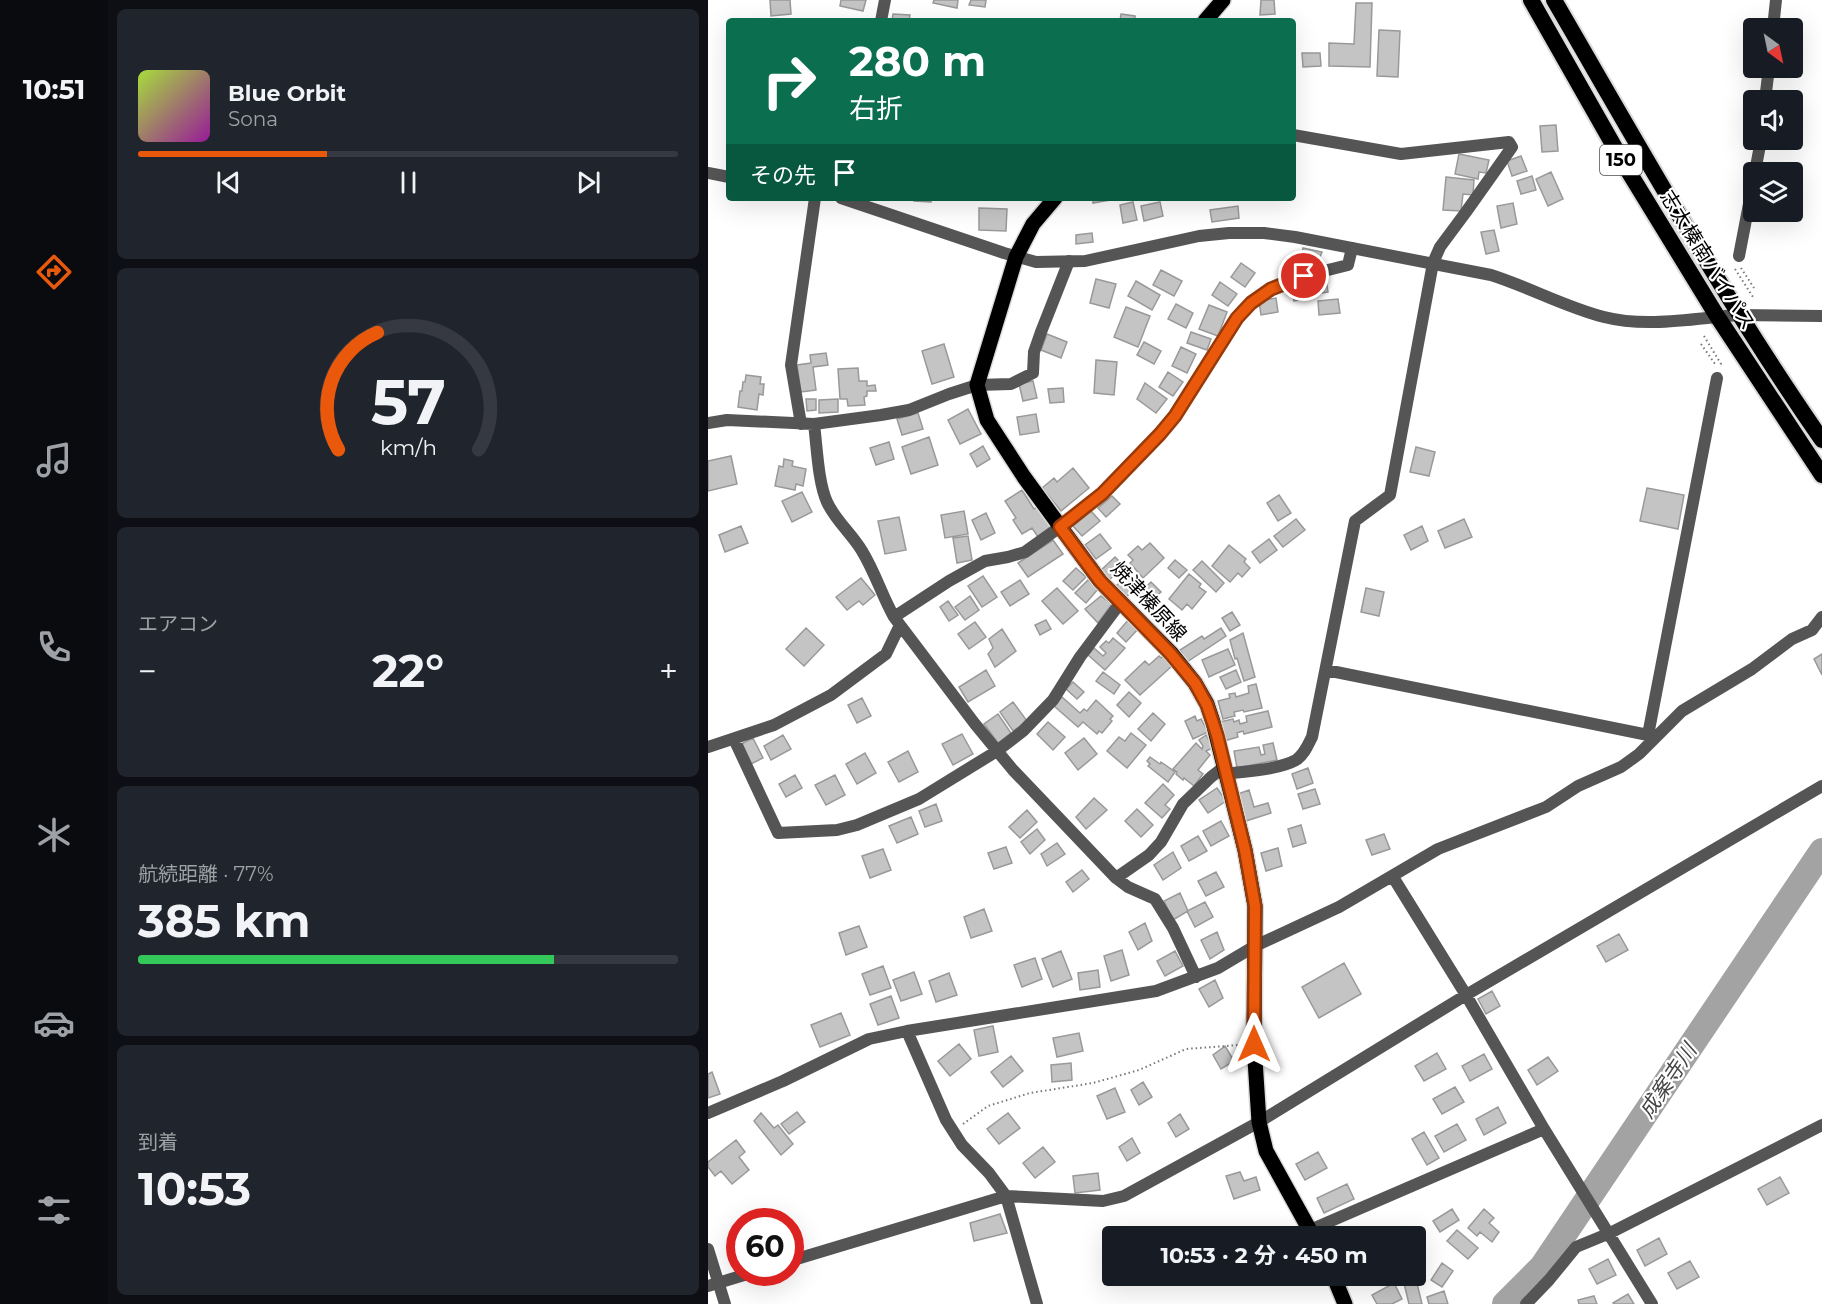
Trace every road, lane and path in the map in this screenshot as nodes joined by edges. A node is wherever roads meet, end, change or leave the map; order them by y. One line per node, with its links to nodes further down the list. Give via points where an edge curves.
1 (885, 0): 6 (street)
2 (1223, 0): 7 (main road)
3 (1531, 0): 24 (highway, 志太榛南バイパス / 150)
4 (1554, 0): 23 (highway, 志太榛南バイパス / 150)
5 (1776, 0): 8 (street)
6 (882, 18)
7 (1208, 18)
8 (1774, 18)
9 (1296, 136): 20 (street, via 1401,154 1509,142 1512,147)
10 (708, 173): 11 (street)
11 (726, 176)
12 (815, 201): 31 (street, via 791,365)
13 (855, 201): 17 (street)
14 (1052, 201): 17 (main road, via 1033,224)
15 (1745, 222): 19 (street)
16 (1352, 248): 18 (street, via 1264,233 1229,233); 20 (street); 34 (street, via 1348,265 1304,276 1271,289 1251,303 1160,434 1102,494)
17 (1016, 257): 18 (street, via 1036,262); 29 (main road)
18 (1069, 261): 29 (street, via 1034,352 1033,374 1011,384)
19 (1736, 262): 21 (path); 22 (path)
20 (1432, 263): 24 (street, via 1507,280 1606,317 1659,321); 38 (street, via 1390,495 1355,521)
21 (1754, 288)
22 (1753, 297)
23 (1739, 315): 24 (street); 25 (street); 32 (highway, 志太榛南バイパス / 150)
24 (1717, 316): 33 (highway, 志太榛南バイパス / 150)
25 (1822, 316)
26 (1704, 336): 27 (path, via 1721,364 1717,367)
27 (1701, 344)
28 (1717, 378): 39 (street)
29 (977, 385): 31 (street, via 909,410); 34 (main road, 焼津榛原線, via 987,420)
30 (708, 423): 31 (street, via 727,420)
31 (807, 424): 37 (street, via 828,504 862,550)
32 (1822, 440)
33 (1822, 475)
34 (1060, 527): 35 (main road, 焼津榛原線, via 1100,581); 37 (street, via 1025,552 985,561 958,576)
35 (1121, 602): 42 (street, via 1053,699 1023,731); 43 (main road, 焼津榛原線, via 1195,683 1213,722)
36 (1822, 617): 39 (street, via 1812,630 1682,711)
37 (897, 621): 40 (street, via 886,654 831,696 774,725); 42 (street)
38 (1326, 670): 39 (street); 43 (street, via 1312,737 1296,760 1277,766)
39 (1652, 736): 45 (street, via 1621,767 1578,786 1546,807 1438,849)
40 (734, 739): 41 (street); 42 (street, via 778,833 857,825 919,799)
41 (708, 747)
42 (997, 751): 46 (street)
43 (1225, 770): 46 (street, via 1211,777 1183,804 1149,855); 47 (main road, 焼津榛原線, via 1255,906)
44 (1822, 786): 49 (street)
45 (1393, 877): 47 (street); 49 (street)
46 (1116, 878): 48 (street, via 1155,899)
47 (1255, 946): 48 (street); 51 (main road, 焼津榛原線)
48 (1197, 977): 50 (street, via 1156,991)
49 (1466, 995): 53 (street); 55 (street)
50 (908, 1031): 52 (street, via 869,1039); 56 (street)
51 (1254, 1044): 53 (main road, 焼津榛原線); 56 (path, via 1186,1049 1140,1070 1093,1083 1030,1093 988,1106)
52 (708, 1113)
53 (1259, 1122): 57 (street, via 1124,1196 1103,1201); 58 (main road, 焼津榛原線, via 1266,1151)
54 (1822, 1125): 60 (street)
55 (1544, 1129): 59 (street); 60 (street)
56 (953, 1131): 57 (street)
57 (1006, 1196): 62 (street); 66 (street)
58 (1307, 1226)
59 (1327, 1226)
60 (1610, 1233): 68 (street, via 1576,1247); 69 (street)
61 (708, 1250): 63 (street)
62 (804, 1257)
63 (713, 1284): 65 (street)
64 (1338, 1286): 67 (main road)
65 (725, 1304)
66 (1037, 1304)
67 (1345, 1304)
68 (1526, 1304)
69 (1652, 1304)

